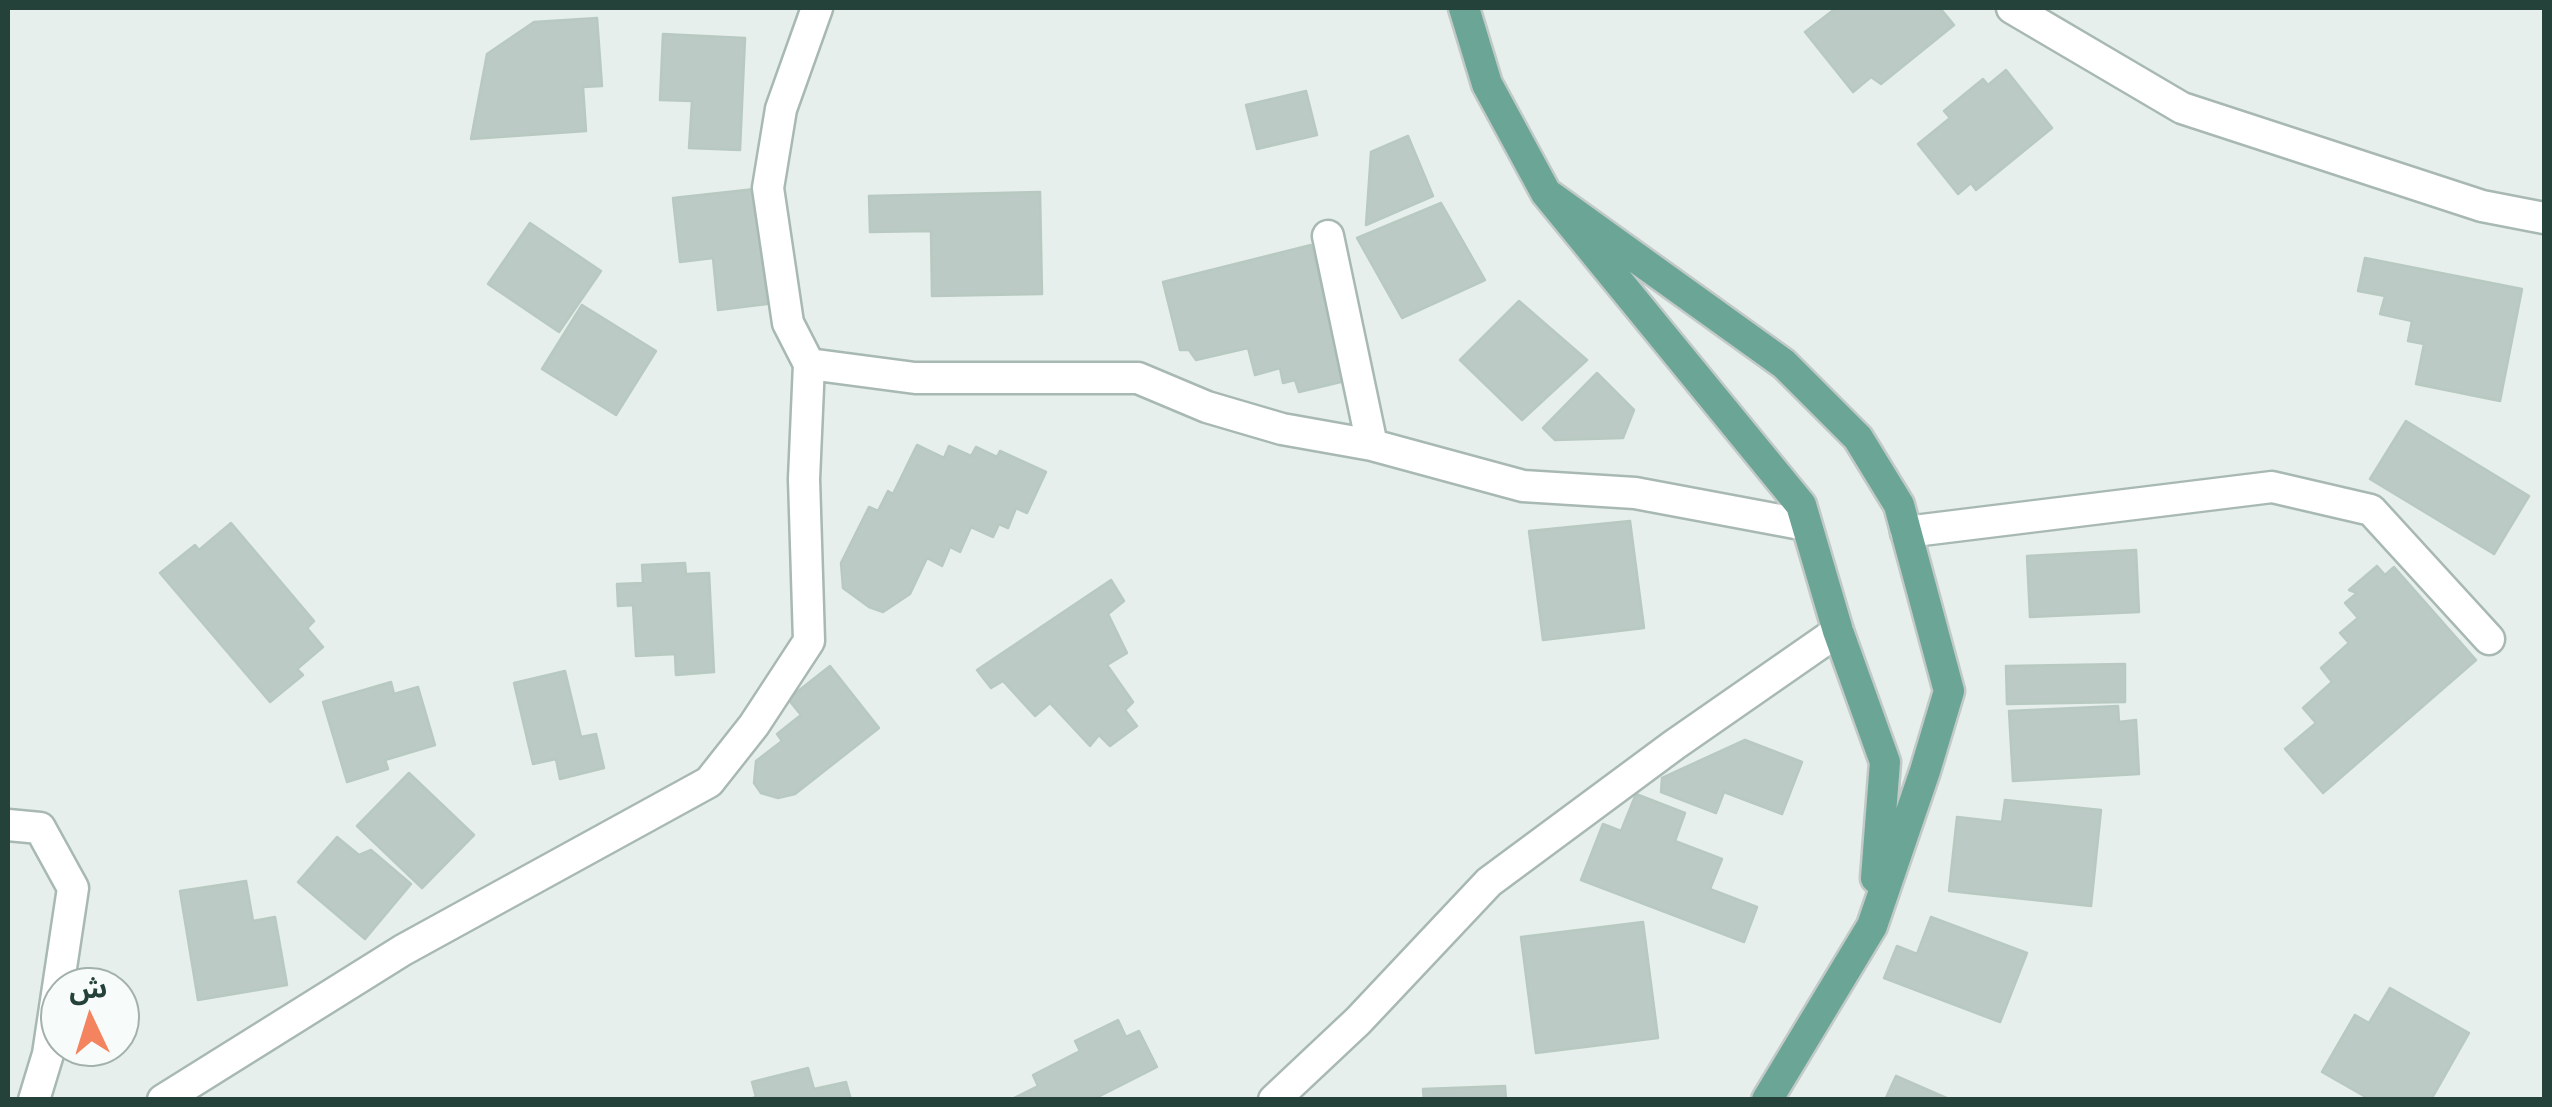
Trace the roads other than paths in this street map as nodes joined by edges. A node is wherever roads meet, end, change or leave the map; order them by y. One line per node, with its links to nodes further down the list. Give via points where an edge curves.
1 (818, 8): 7 (street, via 781,109 768,188 788,322)
2 (1464, 8): 4 (main road, via 1487,84)
3 (2012, 8): 5 (street, via 2182,108 2482,206)
4 (1546, 193): 9 (main road, via 1800,505); 10 (main road, via 1784,364 1858,438 1898,505)
5 (2544, 218)
6 (1328, 236): 8 (street)
7 (809, 364): 8 (street, via 915,378 1138,378 1244,418); 16 (street, via 809,641 709,782 403,950)
8 (1372, 445): 9 (street, via 1523,486 1635,493)
9 (1806, 525): 11 (main road)
10 (1906, 532): 12 (street, via 2272,486 2371,510); 14 (main road, via 1949,691)
11 (1838, 632): 14 (main road, via 1885,762); 17 (street, via 1489,882)
12 (2489, 639)
13 (8, 825): 15 (street, via 40,828 73,888 48,1054)
14 (1872, 926): 18 (main road)
15 (34, 1100)
16 (163, 1100)
17 (1274, 1100)
18 (1767, 1100)

